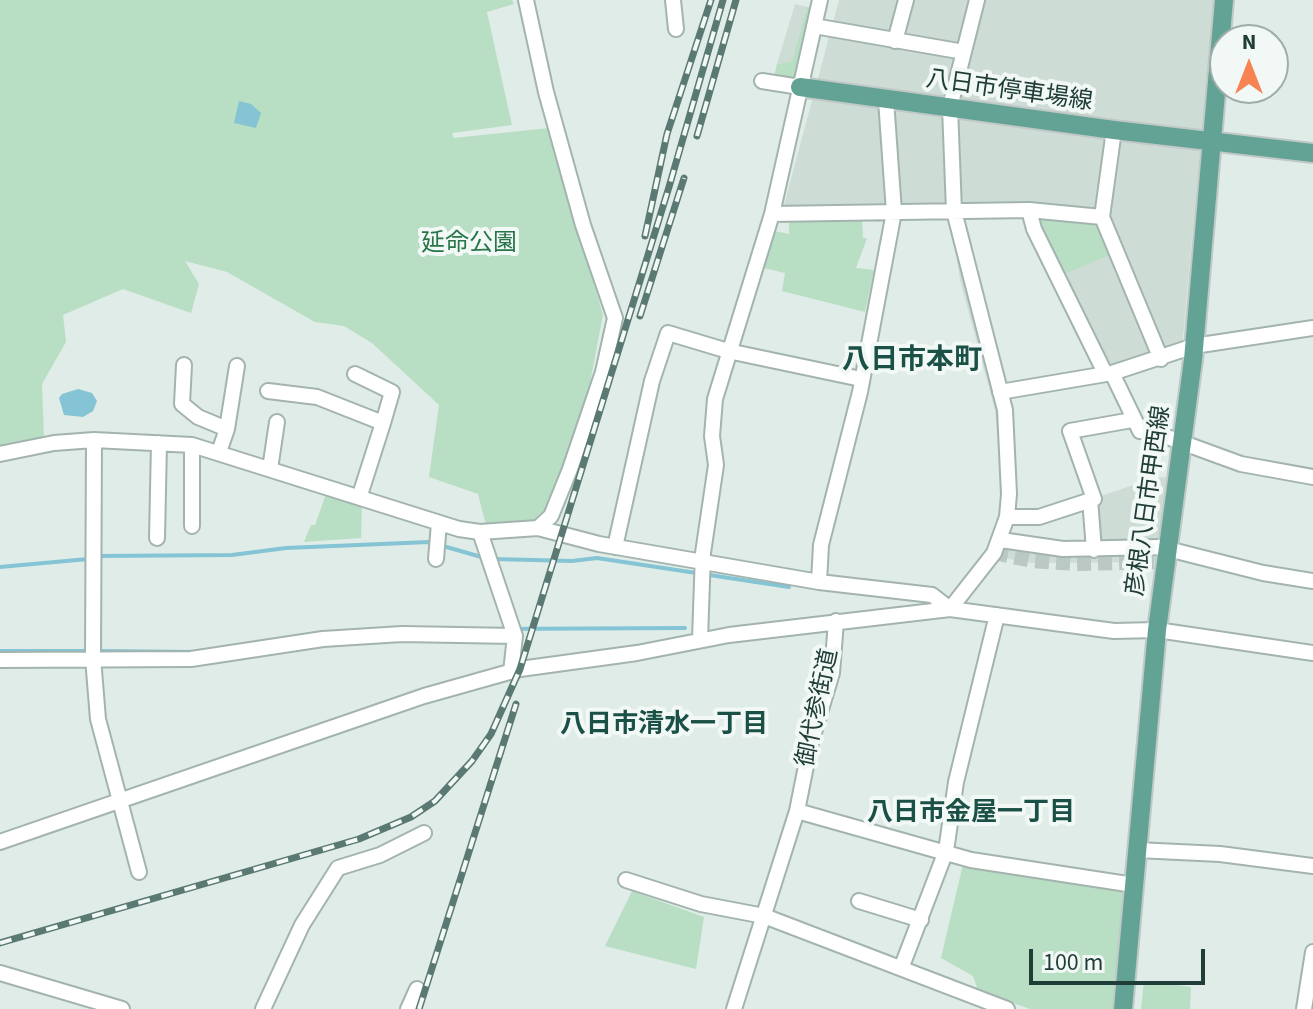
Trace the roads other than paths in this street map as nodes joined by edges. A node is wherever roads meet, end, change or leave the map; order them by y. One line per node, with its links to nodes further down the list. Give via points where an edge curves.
1 (526, 0): 51 (street, via 583,225 615,318 570,469 551,516)
2 (673, 0): 8 (street)
3 (820, 0): 7 (street)
4 (906, 0): 9 (street)
5 (977, 0): 10 (street)
6 (1224, 0): 16 (main road, 彦根八日市甲西線)
7 (814, 26): 9 (street); 12 (street)
8 (676, 29)
9 (895, 41): 10 (street)
10 (964, 52): 14 (street)
11 (762, 81): 12 (street)
12 (800, 87): 13 (main road, 八日市停車場線); 21 (street)
13 (886, 100): 14 (main road, 八日市停車場線); 20 (street)
14 (950, 107): 15 (main road, 八日市停車場線); 19 (street)
15 (1114, 130): 16 (main road, 八日市停車場線); 22 (street)
16 (1212, 139): 17 (main road, 八日市停車場線); 24 (main road, 彦根八日市甲西線)
17 (1313, 153)
18 (1029, 210): 19 (street); 22 (street); 29 (street)
19 (954, 211): 20 (street); 33 (street)
20 (894, 212): 21 (street); 31 (street)
21 (772, 214): 25 (street)
22 (1102, 217): 26 (street)
23 (1313, 328): 24 (street)
24 (1194, 346): 26 (street); 40 (main road, 彦根八日市甲西線)
25 (728, 351): 31 (street); 55 (street, via 668,333); 59 (street, via 715,399 716,465)
26 (1161, 359): 29 (street)
27 (184, 365): 37 (street, via 182,404)
28 (237, 366): 37 (street)
29 (1108, 373): 33 (street); 34 (street)
30 (355, 374): 36 (street, via 392,392)
31 (861, 379): 61 (street, via 821,545)
32 (268, 391): 36 (street, via 317,397)
33 (1000, 392): 48 (street, via 1008,452)
34 (1132, 420): 40 (street, via 1140,431); 47 (street, via 1070,431)
35 (277, 422): 44 (street)
36 (383, 423): 46 (street)
37 (227, 429): 42 (street)
38 (94, 440): 39 (street); 43 (street); 69 (street)
39 (159, 443): 41 (street); 53 (street)
40 (1184, 443): 45 (street, via 1241,464); 56 (main road, 彦根八日市甲西線)
41 (192, 445): 42 (street); 50 (street)
42 (219, 452): 44 (street)
43 (0, 454)
44 (270, 469): 46 (street)
45 (1313, 477)
46 (360, 495): 49 (street)
47 (1090, 499): 48 (street, via 1039,517); 57 (street)
48 (1007, 517): 54 (street)
49 (439, 523): 52 (street); 58 (street)
50 (192, 526)
51 (538, 528): 52 (street); 55 (street)
52 (480, 532): 66 (street)
53 (157, 538)
54 (1001, 540): 57 (street); 62 (street)
55 (615, 547): 59 (street)
56 (1169, 549): 57 (street); 60 (street); 65 (main road, 彦根八日市甲西線)
57 (1094, 550)
58 (436, 551)
59 (703, 562): 61 (street); 67 (street)
60 (1313, 581)
61 (819, 582): 62 (street, via 932,595)
62 (950, 609): 63 (street); 64 (street, 御代参街道)
63 (997, 615): 65 (street, via 1114,631); 77 (street, via 956,782)
64 (836, 621): 67 (street); 73 (street, 御代参街道, via 832,673)
65 (1157, 630): 68 (street); 76 (main road, 彦根八日市甲西線)
66 (515, 636): 69 (street, via 323,639); 71 (street)
67 (700, 639): 71 (street)
68 (1313, 653)
69 (93, 658): 70 (street); 72 (street, via 98,719)
70 (0, 660)
71 (511, 672): 72 (street, via 424,696)
72 (118, 800): 75 (street); 79 (street)
73 (797, 811): 77 (street); 83 (street, 御代参街道)
74 (424, 833): 89 (street, via 338,868 302,925)
75 (0, 842)
76 (1137, 850): 78 (street); 81 (main road, 彦根八日市甲西線)
77 (946, 851): 81 (street, via 971,860); 84 (street)
78 (1313, 866)
79 (139, 872)
80 (626, 880): 83 (street, via 701,904)
81 (1134, 885): 94 (main road, 彦根八日市甲西線)
82 (859, 901): 84 (street)
83 (764, 916): 86 (street); 92 (street, 御代参街道)
84 (921, 920): 86 (street)
85 (1313, 952): 95 (street)
86 (902, 966): 93 (street)
87 (0, 973): 90 (street)
88 (417, 989): 91 (street)
89 (266, 1008)
90 (122, 1009)
91 (408, 1009)
92 (734, 1009)
93 (1005, 1009)
94 (1123, 1009)
95 (1304, 1009)

